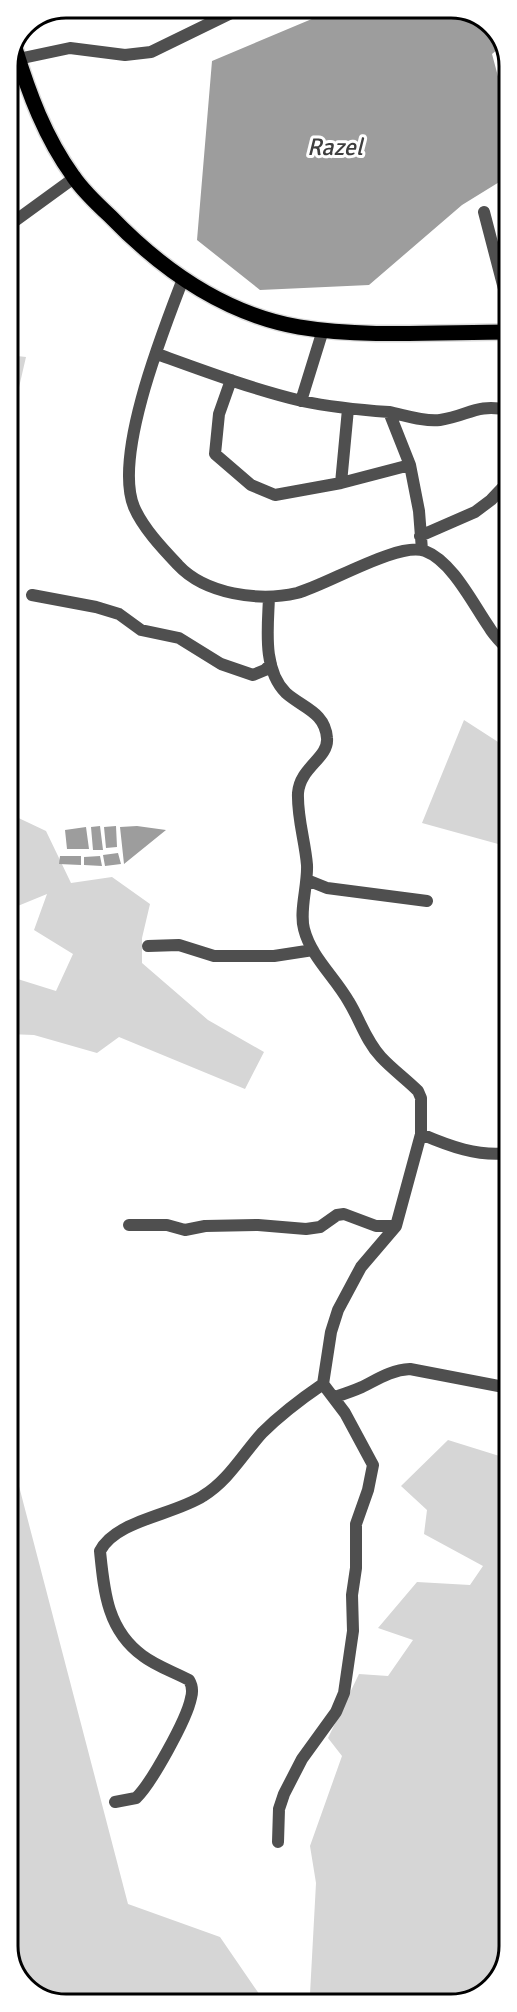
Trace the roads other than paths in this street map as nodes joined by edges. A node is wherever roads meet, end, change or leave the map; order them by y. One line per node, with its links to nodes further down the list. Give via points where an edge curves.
1 (221, 18): 2 (street, via 151,52 125,55 70,48)
2 (20, 54)
3 (19, 61): 4 (main road, via 44,128)
4 (74, 178): 6 (street); 8 (main road, via 133,239)
5 (484, 212): 7 (street)
6 (18, 219)
7 (499, 270)
8 (183, 279): 9 (main road, via 248,313); 11 (street)
9 (322, 330): 10 (main road); 13 (street)
10 (499, 332)
11 (157, 354): 12 (street); 23 (street, via 131,449 129,489 134,506 144,524 186,573 216,588)
12 (231, 380): 13 (street); 18 (street, via 219,414 215,454 251,485 275,495)
13 (301, 401): 14 (street)
14 (348, 409): 16 (street); 18 (street)
15 (499, 409): 16 (street, via 482,408 437,420)
16 (389, 412): 17 (street)
17 (410, 465): 18 (street); 20 (street)
18 (341, 483)
19 (499, 492): 20 (street, via 475,512)
20 (420, 536): 21 (street)
21 (422, 550): 23 (street, via 404,551 374,561 297,593); 24 (street, via 445,564)
22 (32, 595): 25 (street, via 119,614 141,630 179,639 221,664 253,675)
23 (269, 597): 25 (street, via 267,637)
24 (499, 639)
25 (271, 664): 26 (street, via 285,692 318,715 327,740 325,749 299,784)
26 (307, 880): 27 (street, via 327,888); 29 (street, via 304,928)
27 (428, 901)
28 (148, 946): 29 (street, via 179,945 214,956 274,956)
29 (313, 950): 30 (street, via 348,1000 372,1047 418,1091)
30 (420, 1134): 31 (street, via 471,1152); 33 (street)
31 (499, 1154)
32 (129, 1225): 33 (street, via 167,1225 185,1230 248,1225 306,1229 320,1227 344,1214 376,1226)
33 (396, 1226): 34 (street, via 361,1267 338,1310)
34 (323, 1384): 36 (street); 37 (street, via 297,1401 262,1433 205,1495 127,1527 105,1541 100,1551 109,1613 123,1635 142,1656 189,1680 192,1687 191,1700 152,1777 136,1798)
35 (499, 1386): 36 (street, via 400,1369)
36 (335, 1397): 38 (street, via 373,1465 356,1524 353,1631 341,1702 302,1759 284,1794 279,1809)
37 (115, 1802)
38 (278, 1842)

